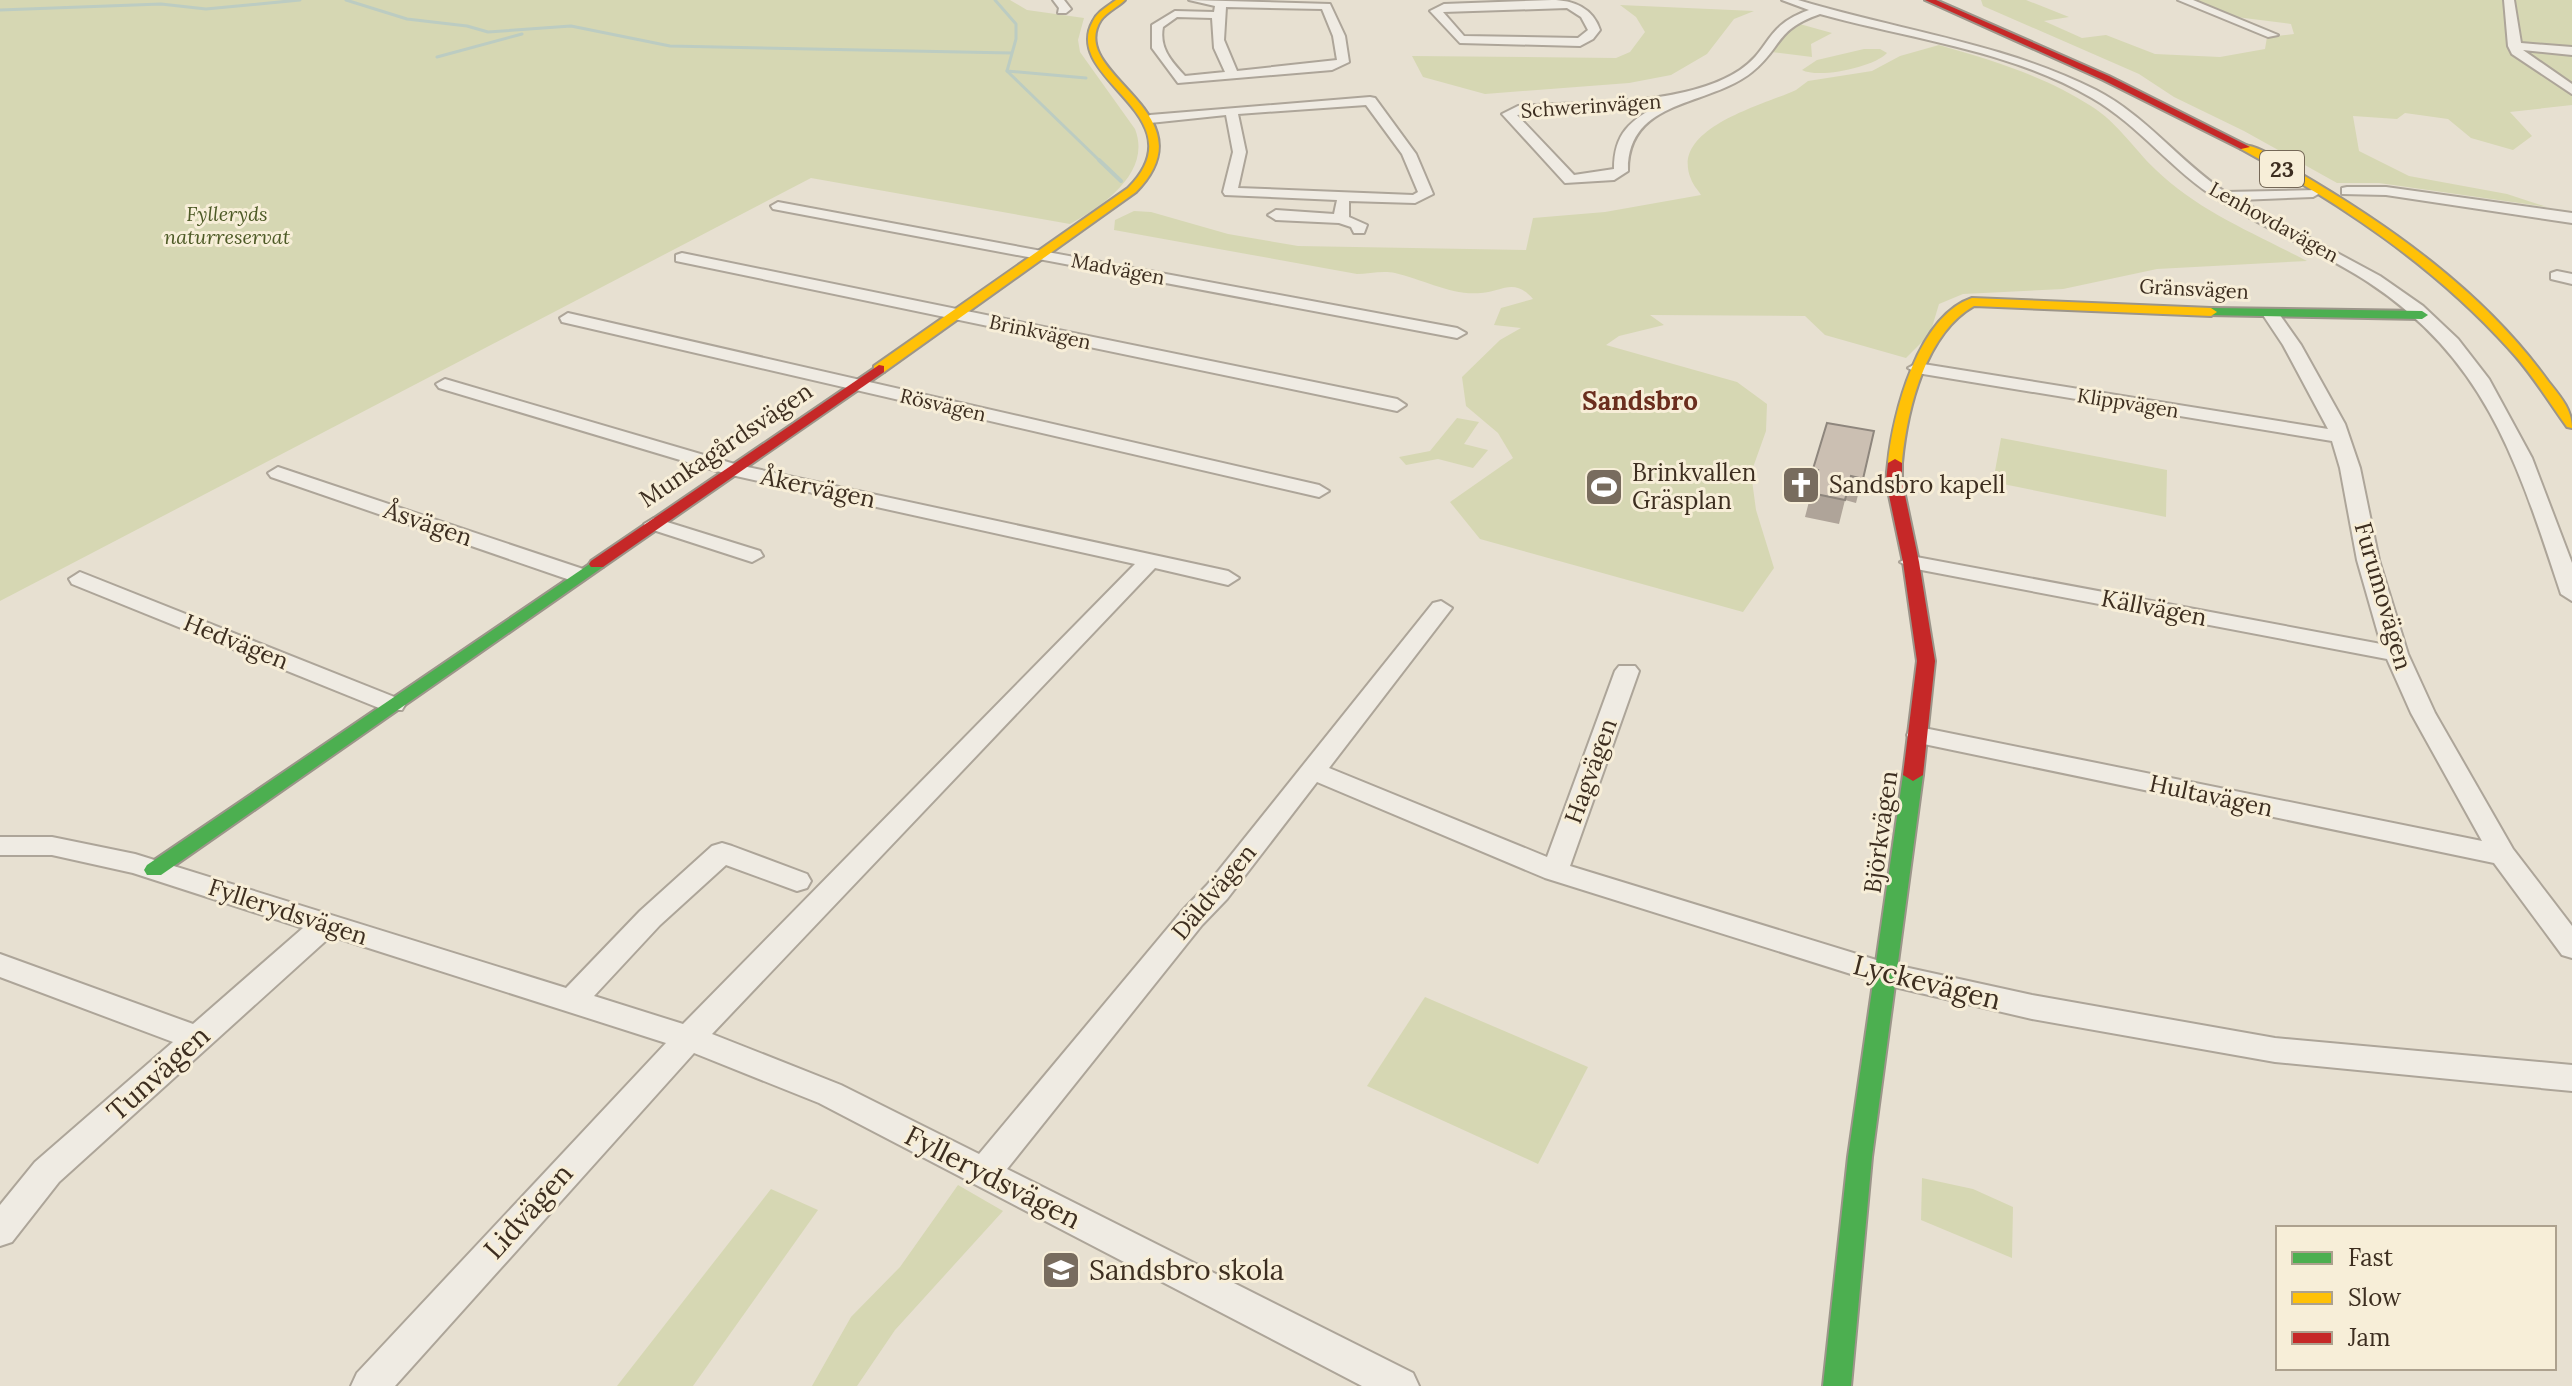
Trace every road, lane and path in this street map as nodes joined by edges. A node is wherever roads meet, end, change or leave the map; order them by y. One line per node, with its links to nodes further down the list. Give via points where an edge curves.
1 (1121, 0): 21 (street, via 1096,22 1091,48)
2 (1198, 0): 11 (street)
3 (1787, 0): 12 (street, Lenhovdavägen)
4 (1929, 0): 44 (street, 23, via 2198,124 2373,224 2479,309 2533,368)
5 (1940, 0): 14 (street, 23)
6 (1957, 0): 14 (street)
7 (2183, 0): 13 (street)
8 (2509, 0): 15 (street)
9 (1562, 2): 9 (street, via 1593,23 1589,37 1580,42 1460,39 1436,11)
10 (1326, 3): 11 (street); 17 (street, via 1343,62)
11 (1219, 10): 17 (street, via 1217,43); 17 (street, via 1168,16 1155,37 1182,80)
12 (1820, 10): 19 (street, Schwerinvägen, via 1783,27 1754,65 1738,76); 25 (street, Lenhovdavägen, via 1971,46 2066,81 2126,112)
13 (2272, 35)
14 (2042, 43): 40 (street, 23, via 2223,128 2363,206 2486,297)
15 (2514, 46): 16 (street); 18 (street)
16 (2572, 51)
17 (1232, 73)
18 (2572, 90)
19 (1677, 99): 19 (street, Schwerinvägen, via 1518,110 1509,114 1570,180 1594,179 1620,174 1624,139)
20 (1231, 112): 21 (street); 24 (street, via 1242,152 1230,192); 24 (street, via 1370,101 1409,154 1426,194 1415,199)
21 (1150, 119): 31 (street, Munkagårdsvägen, via 1155,156 1148,172 1118,203)
22 (2347, 191): 28 (street, via 2386,191)
23 (2313, 193): 25 (street)
24 (1345, 196): 29 (street)
25 (2223, 196): 36 (street, Lenhovdavägen, via 2346,262)
26 (778, 206): 31 (street, Madvägen)
27 (1276, 215): 29 (street)
28 (2572, 218)
29 (1341, 219): 30 (street, via 1359,225)
30 (1359, 230)
31 (1041, 254): 34 (street, Munkagårdsvägen); 38 (street, Madvägen)
32 (682, 258): 34 (street, Brinkvägen)
33 (1963, 304): 35 (street, Gränsvägen); 39 (street, Björkvägen)
34 (957, 315): 42 (street, Munkagårdsvägen); 43 (street, Brinkvägen)
35 (2271, 315): 36 (street, Gränsvägen); 45 (street, Furumovägen, via 2321,394)
36 (2422, 315): 56 (street, Lenhovdavägen, via 2461,353 2498,403 2518,442)
37 (568, 318): 42 (street, Rösvägen)
38 (1457, 333)
39 (1917, 368): 45 (street, Klippvägen); 52 (street, Björkvägen, via 1901,424 1894,481)
40 (2562, 378)
41 (445, 384): 46 (street, Åkervägen)
42 (855, 385): 46 (street, Munkagårdsvägen); 48 (street, Rösvägen)
43 (1397, 405)
44 (2572, 424)
45 (2340, 437): 58 (street, Furumovägen)
46 (734, 470): 49 (street, Munkagårdsvägen); 51 (street, Åkervägen)
47 (278, 473): 53 (street, Åsvägen)
48 (1319, 491)
49 (654, 524): 50 (street); 53 (street, Munkagårdsvägen)
50 (752, 556)
51 (1150, 561): 54 (street, Åkervägen); 74 (street)
52 (1911, 562): 58 (street, Källvägen); 61 (street, Björkvägen, via 1926,661)
53 (578, 575): 60 (street, Munkagårdsvägen)
54 (1228, 578)
55 (80, 579): 60 (street, Hedvägen)
56 (2572, 594)
57 (1441, 608): 62 (street, Däldvägen)
58 (2396, 654): 64 (street, Furumovägen, via 2430,727)
59 (1627, 671): 66 (street, Hagvägen)
60 (393, 705): 65 (street, Munkagårdsvägen)
61 (1919, 735): 64 (street, Hultavägen); 71 (street, Björkvägen)
62 (1311, 770): 66 (street, Lyckevägen); 76 (street, Däldvägen)
63 (0, 846): 65 (street, Fyllerydsvägen, via 52,846)
64 (2503, 855): 69 (street, Furumovägen)
65 (154, 870): 68 (street, Fyllerydsvägen)
66 (1555, 871): 71 (street, Lyckevägen)
67 (797, 881): 72 (street, via 722,853 650,918)
68 (326, 924): 72 (street, Fyllerydsvägen); 73 (street, Tunvägen)
69 (2572, 947)
70 (0, 965): 73 (street)
71 (1886, 974): 75 (street, Lyckevägen, via 2032,1007 2275,1050); 80 (street, Björkvägen, via 1860,1157)
72 (571, 1002): 74 (street, Fyllerydsvägen)
73 (196, 1038): 77 (street, Tunvägen, via 47,1172)
74 (689, 1038): 76 (street, Fyllerydsvägen, via 830,1094); 78 (street, Lidvägen)
75 (2572, 1078)
76 (984, 1173): 79 (street, Fyllerydsvägen)
77 (0, 1231)
78 (370, 1386)
79 (1400, 1386)
80 (1837, 1386)

